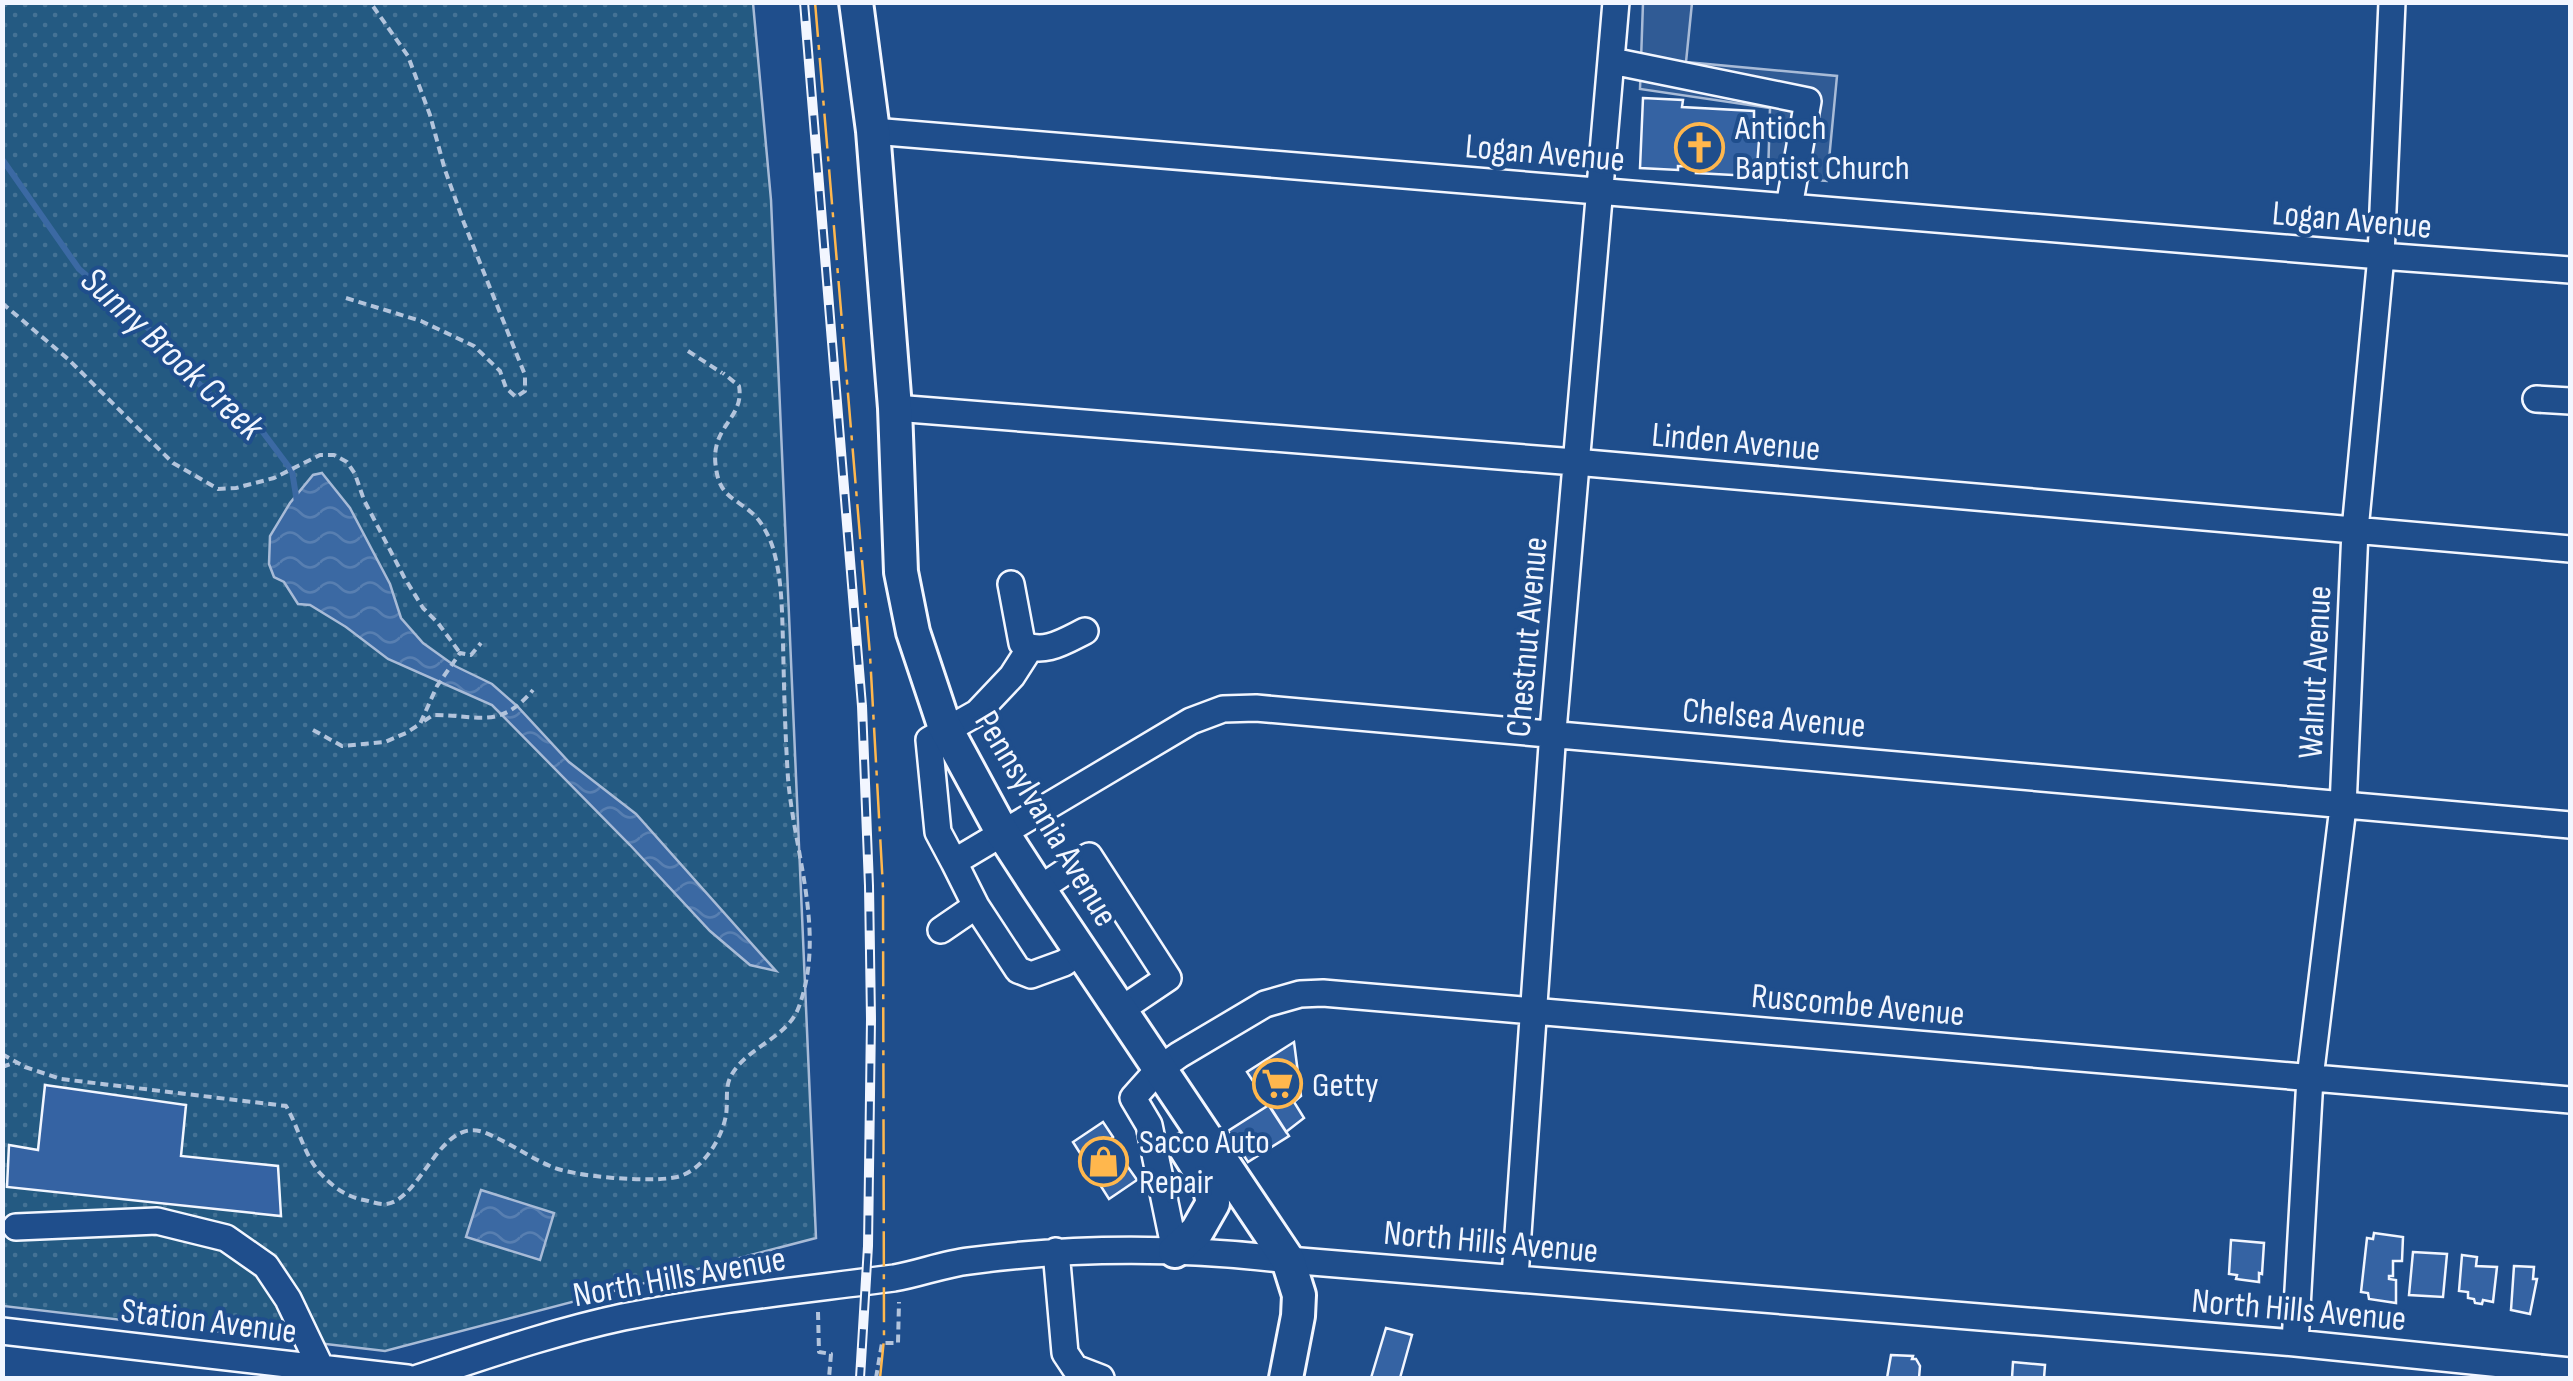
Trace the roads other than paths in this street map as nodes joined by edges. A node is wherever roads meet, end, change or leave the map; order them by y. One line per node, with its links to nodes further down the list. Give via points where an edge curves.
1 (856, 2): 5 (main road, Pennsylvania Avenue)
2 (1616, 2): 4 (street, Chestnut Avenue)
3 (2392, 2): 8 (street, Walnut Avenue)
4 (1612, 61): 6 (street, Chestnut Avenue); 7 (street, via 1808,101)
5 (873, 131): 6 (street, Logan Avenue); 12 (main road, Pennsylvania Avenue)
6 (1600, 192): 7 (street, Logan Avenue); 13 (street, Chestnut Avenue)
7 (1789, 207): 8 (street, Logan Avenue)
8 (2380, 256): 9 (street, Logan Avenue); 14 (street, Walnut Avenue)
9 (2570, 270)
10 (2536, 399): 11 (street)
11 (2570, 402)
12 (895, 408): 13 (street, Linden Avenue); 19 (main road, Pennsylvania Avenue, via 901,572)
13 (1575, 462): 14 (street, Linden Avenue); 20 (street, Chestnut Avenue)
14 (2356, 530): 15 (street, Linden Avenue); 21 (street, Walnut Avenue)
15 (2570, 548)
16 (1012, 584): 18 (street, via 1022,642)
17 (1084, 631): 18 (street, via 1053,647)
18 (1030, 648): 19 (street, via 977,713)
19 (946, 731): 23 (main road, Pennsylvania Avenue); 24 (street, via 929,740 938,832)
20 (1553, 731): 21 (street, Chelsea Avenue); 23 (street, Chelsea Avenue, via 1223,709 1191,721); 29 (street, Chestnut Avenue)
21 (2343, 807): 22 (street, Chelsea Avenue); 32 (street, Walnut Avenue)
22 (2570, 825)
23 (1002, 832): 24 (street, Chelsea Avenue); 25 (main road, Pennsylvania Avenue)
24 (954, 862): 26 (street)
25 (1039, 889): 28 (main road, Pennsylvania Avenue); 30 (street, via 1089,856 1168,978)
26 (976, 906): 27 (street); 28 (street, via 1018,970 1031,975)
27 (941, 930)
28 (1080, 952): 30 (main road, Pennsylvania Avenue)
29 (1535, 1010): 31 (street, Ruscombe Avenue, via 1300,994 1265,1004); 32 (street, Ruscombe Avenue); 40 (street, Chestnut Avenue)
30 (1119, 1012): 31 (main road, Pennsylvania Avenue)
31 (1158, 1070): 34 (main road, via 1169,1123); 35 (street, via 1133,1098 1150,1124); 39 (main road, Pennsylvania Avenue)
32 (2310, 1078): 33 (street, Ruscombe Avenue); 42 (street, Walnut Avenue)
33 (2570, 1100)
34 (1190, 1155): 35 (street); 38 (main road, via 1213,1204)
35 (1159, 1173): 38 (street)
36 (16, 1227): 43 (street, via 158,1221 226,1238 266,1266)
37 (1056, 1251): 38 (street, North Hills Avenue); 46 (street, North Hills Avenue, via 620,1318); 47 (street, via 1065,1352 1075,1368)
38 (1175, 1251): 39 (street, North Hills Avenue)
39 (1288, 1260): 40 (street, North Hills Avenue); 48 (main road, via 1299,1295)
40 (1515, 1277): 42 (street, North Hills Avenue)
41 (2, 1331): 43 (street, Station Avenue)
42 (2294, 1342): 44 (street, North Hills Avenue)
43 (321, 1368): 45 (street, Station Avenue)
44 (2570, 1371)
45 (407, 1378)
46 (418, 1378)
47 (1102, 1378)
48 (1286, 1378)

